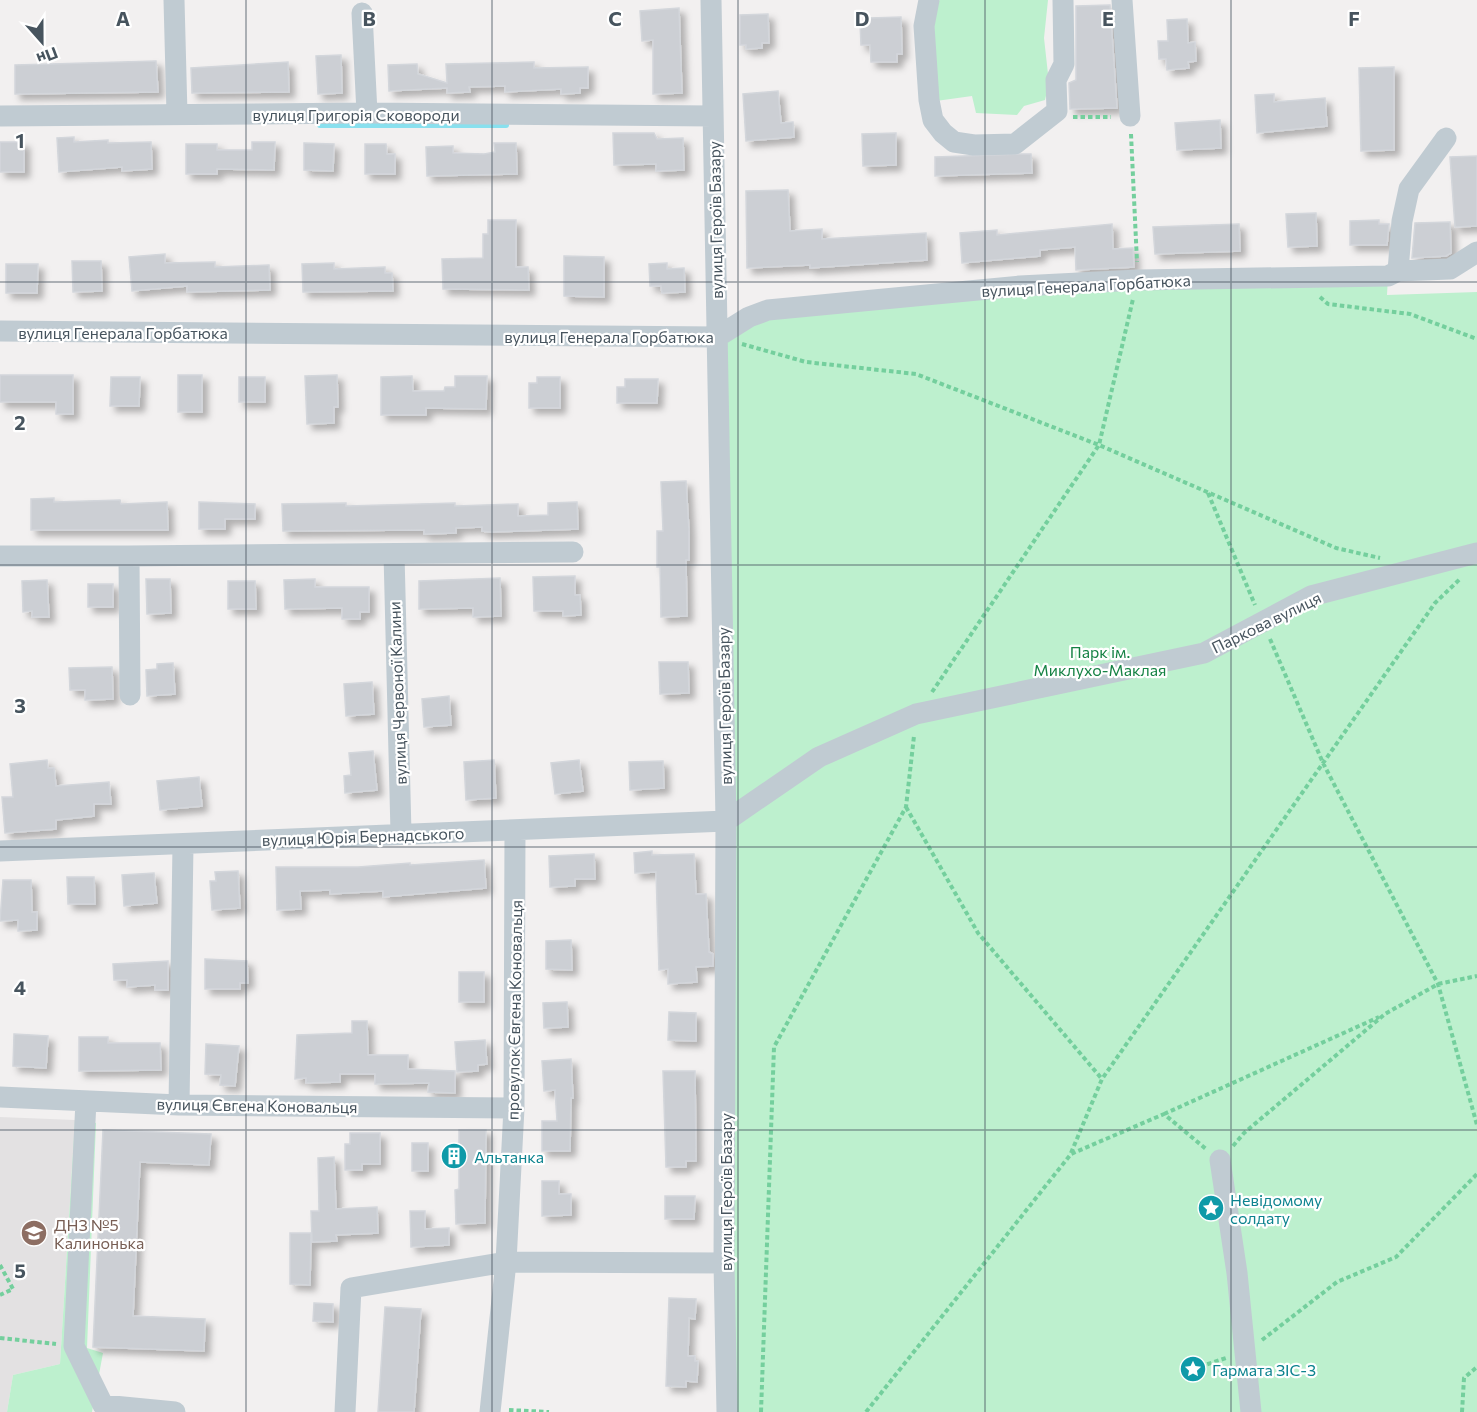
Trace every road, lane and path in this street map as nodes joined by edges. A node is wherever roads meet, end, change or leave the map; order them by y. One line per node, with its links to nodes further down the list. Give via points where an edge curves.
1 (174, 0): 9 (street)
2 (711, 0): 11 (street, вулиця Героїв Базару)
3 (928, 0): 7 (street, via 924,26 929,100 933,120 943,133 964,144 1015,144)
4 (1063, 0): 7 (street, via 1064,64 1056,80)
5 (1122, 0): 12 (street)
6 (362, 13): 8 (street)
7 (1057, 111): 12 (path, via 1065,117)
8 (367, 113): 9 (street, вулиця Григорія Сковороди); 11 (street, вулиця Григорія Сковороди)
9 (177, 114): 10 (street, вулиця Григорія Сковороди)
10 (0, 116)
11 (712, 116): 19 (street, вулиця Героїв Базару)
12 (1130, 116): 17 (path)
13 (1446, 138): 15 (street, via 1409,189)
14 (1477, 252): 15 (street, вулиця Генерала Горбатюка, via 1450,269)
15 (1394, 273): 16 (street, вулиця Генерала Горбатюка)
16 (1299, 278): 17 (street, вулиця Генерала Горбатюка); 20 (path, via 1328,304 1410,314)
17 (1138, 280): 19 (street, вулиця Генерала Горбатюка, via 1020,286 783,308 750,317); 21 (path)
18 (0, 331): 19 (street, вулиця Генерала Горбатюка)
19 (717, 337): 21 (path, via 806,362 916,374); 34 (street, вулиця Героїв Базару)
20 (1477, 339)
21 (1099, 445): 22 (path); 31 (path)
22 (1208, 492): 27 (path, via 1336,548); 29 (path)
23 (573, 552): 24 (street)
24 (394, 554): 26 (street); 36 (street, вулиця Червоної Калини)
25 (0, 556): 26 (street)
26 (129, 556): 30 (street)
27 (1389, 560)
28 (1473, 562): 29 (street, Паркова вулиця, via 1311,596); 32 (path, via 1435,603)
29 (1262, 622): 31 (street, Паркова вулиця, via 1204,653); 32 (path)
30 (130, 695)
31 (916, 714): 33 (path); 34 (street, Паркова вулиця, via 819,757)
32 (1323, 763): 40 (path); 42 (path)
33 (906, 807): 42 (path, via 978,933); 68 (path, via 774,1047)
34 (726, 821): 35 (street, вулиця Юрія Бернадського); 54 (street, вулиця Героїв Базару)
35 (515, 830): 36 (street, вулиця Юрія Бернадського); 46 (street, провулок Євгена Коновальця)
36 (401, 833): 37 (street, вулиця Юрія Бернадського)
37 (183, 845): 38 (street, вулиця Юрія Бернадського); 45 (street)
38 (0, 851)
39 (1477, 976): 40 (path)
40 (1438, 984): 41 (path); 48 (path)
41 (1385, 1014): 47 (path); 49 (path)
42 (1102, 1079): 50 (path)
43 (0, 1097): 44 (street, вулиця Євгена Коновальця)
44 (86, 1101): 45 (street, вулиця Євгена Коновальця); 58 (street)
45 (179, 1105): 46 (street, вулиця Євгена Коновальця)
46 (514, 1108): 53 (street, провулок Євгена Коновальця)
47 (1164, 1114): 50 (path); 51 (path)
48 (1477, 1125)
49 (1244, 1133)
50 (1071, 1154): 69 (path)
51 (1220, 1160): 59 (street)
52 (1477, 1174): 59 (path, via 1396,1257 1337,1282)
53 (506, 1262): 54 (street); 63 (street, провулок Євгена Коновальця); 65 (street, via 351,1288)
54 (724, 1263): 67 (street, вулиця Героїв Базару)
55 (0, 1265): 56 (path, via 13,1289)
56 (0, 1295)
57 (0, 1338): 58 (path)
58 (74, 1346): 62 (street)
59 (1246, 1352): 61 (path); 70 (street)
60 (1477, 1366): 71 (path, via 1464,1378)
61 (1194, 1369)
62 (102, 1408): 64 (street)
63 (490, 1411): 66 (path)
64 (175, 1412)
65 (345, 1412)
66 (549, 1412)
67 (727, 1412)
68 (761, 1412)
69 (866, 1412)
70 (1251, 1412)
71 (1462, 1412)

